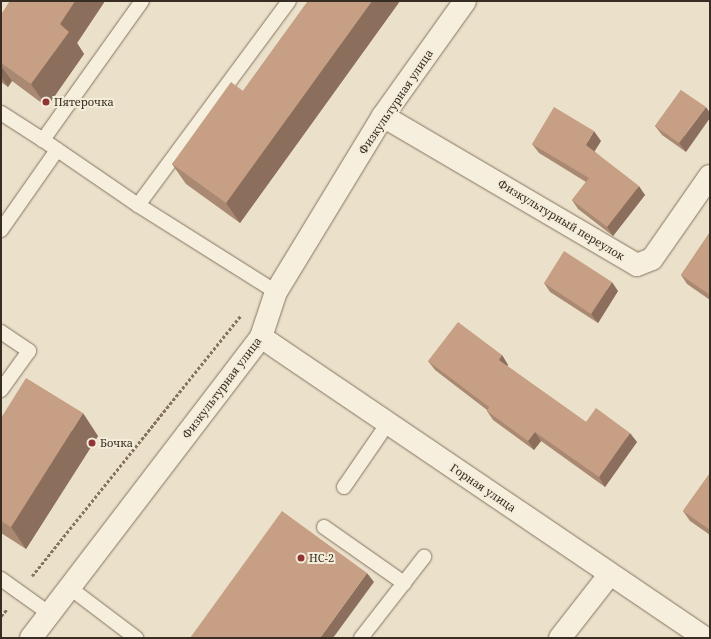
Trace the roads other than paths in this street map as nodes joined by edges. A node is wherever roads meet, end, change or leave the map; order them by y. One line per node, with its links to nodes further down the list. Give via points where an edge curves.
1 (142, 1): 6 (lane)
2 (289, 1): 9 (lane)
3 (466, 1): 5 (street, Физкультурная улица)
4 (1, 113): 6 (lane)
5 (383, 116): 8 (street, Физкультурный переулок, via 637,265 652,259); 11 (street, Физкультурная улица)
6 (43, 140): 7 (lane)
7 (57, 150): 9 (lane); 10 (lane)
8 (710, 176)
9 (138, 205): 11 (lane)
10 (1, 230)
11 (276, 292): 13 (street, Физкультурная улица)
12 (1, 332): 14 (lane, via 29,351)
13 (261, 337): 15 (street, Горная улица); 22 (street, Физкультурная улица)
14 (1, 390)
15 (388, 423): 16 (lane); 19 (street, Горная улица)
16 (344, 487)
17 (324, 527): 21 (lane)
18 (424, 557): 21 (lane)
19 (610, 574): 27 (street); 28 (street, Горная улица)
20 (1, 579): 23 (lane)
21 (404, 583): 26 (lane)
22 (70, 588): 23 (street, Физкультурная улица); 25 (lane)
23 (50, 614): 24 (street, Физкультурная улица)
24 (31, 638)
25 (136, 638)
26 (362, 638)
27 (560, 638)
28 (705, 638)

